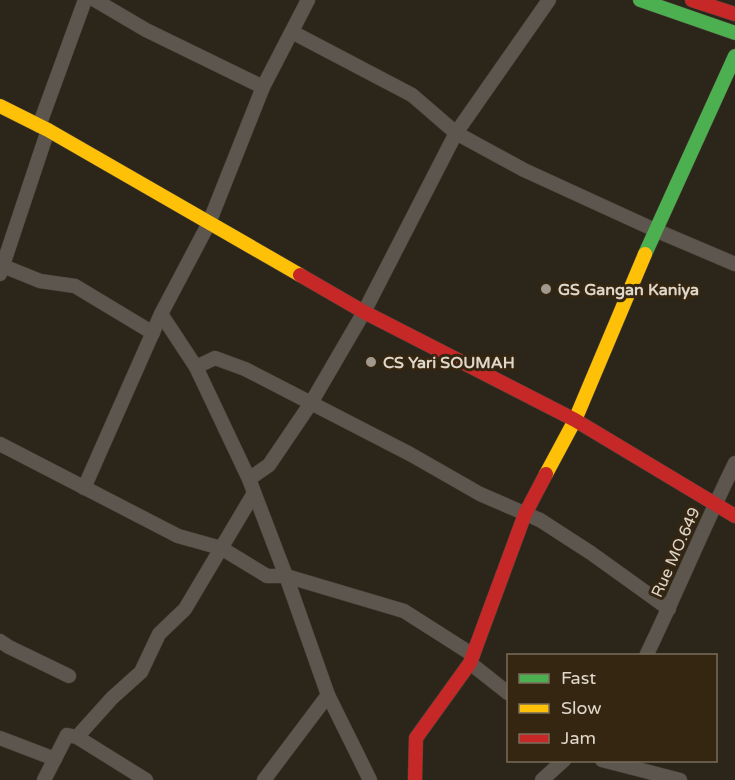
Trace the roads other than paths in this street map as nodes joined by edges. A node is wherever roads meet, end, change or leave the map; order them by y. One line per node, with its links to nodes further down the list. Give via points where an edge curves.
1 (85, 0): 13 (street)
2 (95, 0): 11 (street, via 146,30)
3 (308, 0): 8 (street)
4 (549, 0): 14 (street)
5 (640, 0): 9 (main road)
6 (692, 0): 7 (main road)
7 (735, 14)
8 (292, 32): 11 (street); 14 (street, via 412,95)
9 (735, 33)
10 (735, 56): 16 (main road)
11 (263, 87): 15 (street)
12 (0, 106): 13 (main road)
13 (43, 128): 15 (main road); 18 (street)
14 (456, 134): 16 (street); 19 (street)
15 (209, 223): 19 (main road); 20 (street)
16 (655, 230): 17 (street); 24 (main road)
17 (735, 264)
18 (1, 270): 21 (street, via 75,286)
19 (364, 312): 23 (street); 24 (main road)
20 (161, 314): 21 (street); 22 (street)
21 (153, 333): 28 (street)
22 (196, 367): 23 (street, via 215,358 245,369); 27 (street)
23 (311, 404): 27 (street, via 269,465); 31 (street, via 480,495)
24 (575, 420): 30 (main road); 31 (main road)
25 (0, 444): 28 (street)
26 (735, 463): 30 (street, Rue MO.649)
27 (249, 479): 29 (street)
28 (84, 488): 33 (street, via 178,536)
29 (254, 493): 33 (street); 34 (street)
30 (714, 504): 32 (main road); 35 (street, Rue MO.649)
31 (525, 514): 35 (street, via 540,520); 38 (main road)
32 (735, 516)
33 (221, 548): 34 (street, via 267,576); 42 (street, via 185,609 159,634 141,672)
34 (286, 576): 38 (street, via 404,611); 41 (street)
35 (669, 609): 37 (street, Rue MO.649)
36 (0, 641): 39 (street)
37 (647, 654)
38 (472, 659): 40 (street); 51 (main road, via 416,738)
39 (69, 676)
40 (507, 692)
41 (328, 695): 49 (street); 50 (street)
42 (76, 737): 44 (street, via 68,735); 48 (street)
43 (0, 738): 44 (street)
44 (55, 759): 47 (street)
45 (610, 762): 53 (street)
46 (560, 770): 52 (street)
47 (44, 780)
48 (146, 780)
49 (264, 780)
50 (370, 780)
51 (415, 780)
52 (542, 780)
53 (680, 780)

